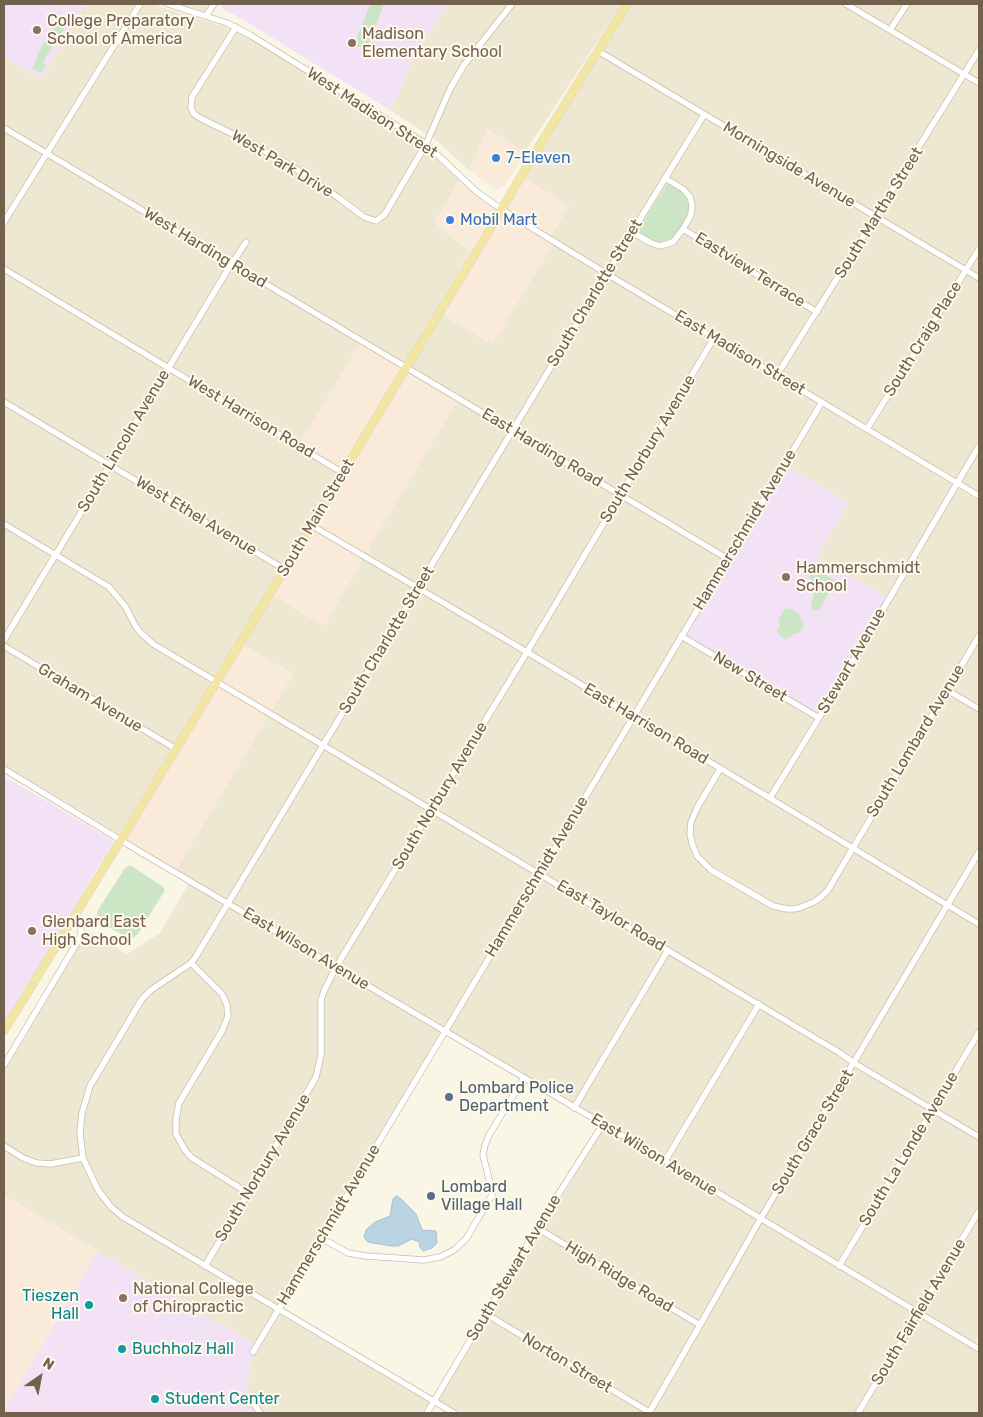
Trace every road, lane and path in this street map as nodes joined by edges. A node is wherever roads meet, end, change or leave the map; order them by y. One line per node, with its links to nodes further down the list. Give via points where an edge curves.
1 (140, 4): 18 (street)
2 (168, 4): 8 (street)
3 (214, 4): 8 (street)
4 (512, 4): 17 (street, via 464,65)
5 (627, 4): 12 (main road, South Main Street)
6 (846, 4): 10 (street)
7 (907, 4): 10 (street)
8 (206, 16): 9 (street, West Madison Street)
9 (236, 27): 17 (street, West Madison Street); 17 (street, West Park Drive, via 192,97 191,108 196,116 269,153 317,182 364,217 376,220 385,214)
10 (890, 30): 13 (street)
11 (979, 50): 13 (street, South Martha Street)
12 (598, 51): 15 (street, Morningside Avenue); 20 (main road, South Main Street)
13 (964, 74): 14 (street); 21 (street, South Martha Street)
14 (979, 83)
15 (704, 115): 19 (street, South Charlotte Street); 21 (street, Morningside Avenue)
16 (4, 128): 18 (street, West Harding Road)
17 (426, 144): 20 (street, West Madison Street, via 477,192)
18 (46, 153): 22 (street); 27 (street, West Harding Road)
19 (665, 178): 23 (street, Eastview Terrace, via 690,197 691,215); 24 (street, South Charlotte Street)
20 (501, 209): 30 (street, East Madison Street); 35 (main road, South Main Street)
21 (876, 217): 29 (street, Morningside Avenue); 32 (street, South Martha Street)
22 (4, 222)
23 (684, 229): 24 (street, Eastview Terrace, via 673,242 660,246); 32 (street, Eastview Terrace)
24 (632, 232): 30 (street, South Charlotte Street)
25 (246, 242): 27 (street, South Lincoln Avenue)
26 (979, 249): 29 (street, South Craig Place)
27 (231, 264): 34 (street, South Lincoln Avenue); 35 (street, West Harding Road)
28 (4, 270): 34 (street, West Harrison Road)
29 (966, 270): 31 (street, Morningside Avenue); 40 (street, South Craig Place)
30 (607, 274): 33 (street, East Madison Street); 39 (street, South Charlotte Street)
31 (979, 278)
32 (817, 312): 36 (street, South Martha Street)
33 (714, 338): 36 (street, East Madison Street); 45 (street, South Norbury Avenue)
34 (168, 368): 42 (street, South Lincoln Avenue); 43 (street, West Harrison Road)
35 (407, 368): 39 (street, East Harding Road); 43 (main road, South Main Street)
36 (778, 375): 38 (street, East Madison Street)
37 (4, 402): 42 (street, West Ethel Avenue)
38 (822, 402): 40 (street, East Madison Street); 50 (street, Hammerschmidt Avenue)
39 (513, 430): 45 (street, East Harding Road); 52 (street, South Charlotte Street)
40 (867, 430): 44 (street, East Madison Street)
41 (979, 446): 44 (street, Stewart Avenue)
42 (110, 465): 49 (street, South Lincoln Avenue); 51 (street, West Ethel Avenue)
43 (343, 473): 48 (main road, South Main Street)
44 (957, 482): 46 (street, East Madison Street); 62 (street, Stewart Avenue)
45 (621, 495): 50 (street, East Harding Road); 57 (street, South Norbury Avenue)
46 (979, 496)
47 (4, 524): 49 (street, East Taylor Road)
48 (311, 525): 51 (main road, South Main Street); 52 (street, East Harrison Road)
49 (55, 555): 55 (street, South Lincoln Avenue); 58 (street, East Taylor Road, via 108,587 148,641)
50 (728, 559): 53 (street, Hammerschmidt Avenue)
51 (284, 569): 58 (main road, South Main Street)
52 (418, 588): 57 (street, East Harrison Road); 63 (street, South Charlotte Street)
53 (681, 636): 61 (street, Hammerschmidt Avenue); 62 (street, New Street)
54 (979, 636): 59 (street, South Lombard Avenue)
55 (4, 640)
56 (4, 646): 64 (street, Graham Avenue)
57 (527, 652): 61 (street, East Harrison Road); 68 (street, South Norbury Avenue)
58 (217, 681): 63 (street, East Taylor Road); 64 (main road, South Main Street)
59 (947, 690): 60 (street); 70 (street, South Lombard Avenue)
60 (979, 709)
61 (634, 716): 66 (street, East Harrison Road); 72 (street, Hammerschmidt Avenue)
62 (819, 718): 67 (street, Stewart Avenue)
63 (323, 746): 68 (street, East Taylor Road); 73 (street, South Charlotte Street)
64 (176, 749): 69 (main road, South Main Street)
65 (4, 769): 69 (street, East Wilson Avenue)
66 (720, 769): 67 (street, East Harrison Road); 70 (street, South Lombard Avenue, via 693,815 690,828 692,843 697,856 711,870 758,899 787,910 814,902 828,890)
67 (770, 798): 70 (street, East Harrison Road)
68 (432, 809): 72 (street, East Taylor Road); 79 (street, South Norbury Avenue)
69 (121, 840): 73 (street, East Wilson Avenue); 75 (main road, South Main Street)
70 (854, 847): 74 (street, East Harrison Road)
71 (979, 852): 74 (street, South Grace Street)
72 (540, 874): 77 (street, East Taylor Road); 82 (street, Hammerschmidt Avenue)
73 (228, 903): 78 (street, South Charlotte Street); 79 (street, East Wilson Avenue)
74 (948, 905): 76 (street, East Harrison Road); 84 (street, South Grace Street)
75 (72, 919): 81 (main road, South Main Street); 85 (street, via 81,927 81,936)
76 (979, 924)
77 (668, 950): 80 (street, East Taylor Road); 87 (street)
78 (191, 964): 92 (street, South Charlotte Street, via 144,996 96,1075 82,1113); 94 (street, via 222,994 228,1016 222,1032 179,1103 176,1134 192,1158)
79 (336, 966): 82 (street, East Wilson Avenue); 94 (street, South Norbury Avenue, via 321,1000 321,1055 316,1077)
80 (759, 1004): 84 (street, East Taylor Road); 93 (street)
81 (4, 1031)
82 (444, 1032): 86 (street, East Wilson Avenue); 98 (street, Hammerschmidt Avenue)
83 (979, 1032): 88 (street, South La Londe Avenue)
84 (854, 1063): 88 (street, East Taylor Road); 96 (street, South Grace Street)
85 (4, 1065)
86 (524, 1078): 87 (street, East Wilson Avenue); 98 (street, via 485,1145 483,1155 492,1195 466,1239 454,1250 440,1258 424,1260 366,1256 344,1251)
87 (574, 1108): 89 (street, East Wilson Avenue)
88 (933, 1110): 90 (street, East Taylor Road); 100 (street, South La Londe Avenue)
89 (603, 1124): 93 (street, East Wilson Avenue); 97 (street, South Stewart Avenue)
90 (979, 1137)
91 (4, 1146): 92 (street, via 37,1163)
92 (83, 1158): 99 (street, South Charlotte Street, via 98,1190 111,1207 133,1224)
93 (665, 1161): 96 (street, East Wilson Avenue)
94 (248, 1193): 99 (street, South Norbury Avenue)
95 (979, 1211): 102 (street, South Fairfield Avenue)
96 (761, 1218): 100 (street, East Wilson Avenue); 104 (street, South Grace Street)
97 (537, 1228): 103 (street, South Stewart Avenue); 104 (street, High Ridge Road)
98 (321, 1238): 101 (street, Hammerschmidt Avenue)
99 (204, 1266): 101 (street, South Charlotte Street)
100 (839, 1266): 102 (street, East Wilson Avenue)
101 (279, 1310): 106 (street, Hammerschmidt Avenue); 107 (street, South Charlotte Street)
102 (918, 1313): 105 (street, East Wilson Avenue); 113 (street, South Fairfield Avenue)
103 (486, 1314): 107 (street, South Stewart Avenue); 112 (street, Norton Street)
104 (700, 1325): 112 (street, South Grace Street)
105 (979, 1350)
106 (253, 1352)
107 (434, 1402): 110 (street, South Stewart Avenue); 111 (street, South Charlotte Street)
108 (256, 1405): 109 (street)
109 (260, 1413)
110 (427, 1413)
111 (454, 1413)
112 (649, 1413)
113 (858, 1413)

